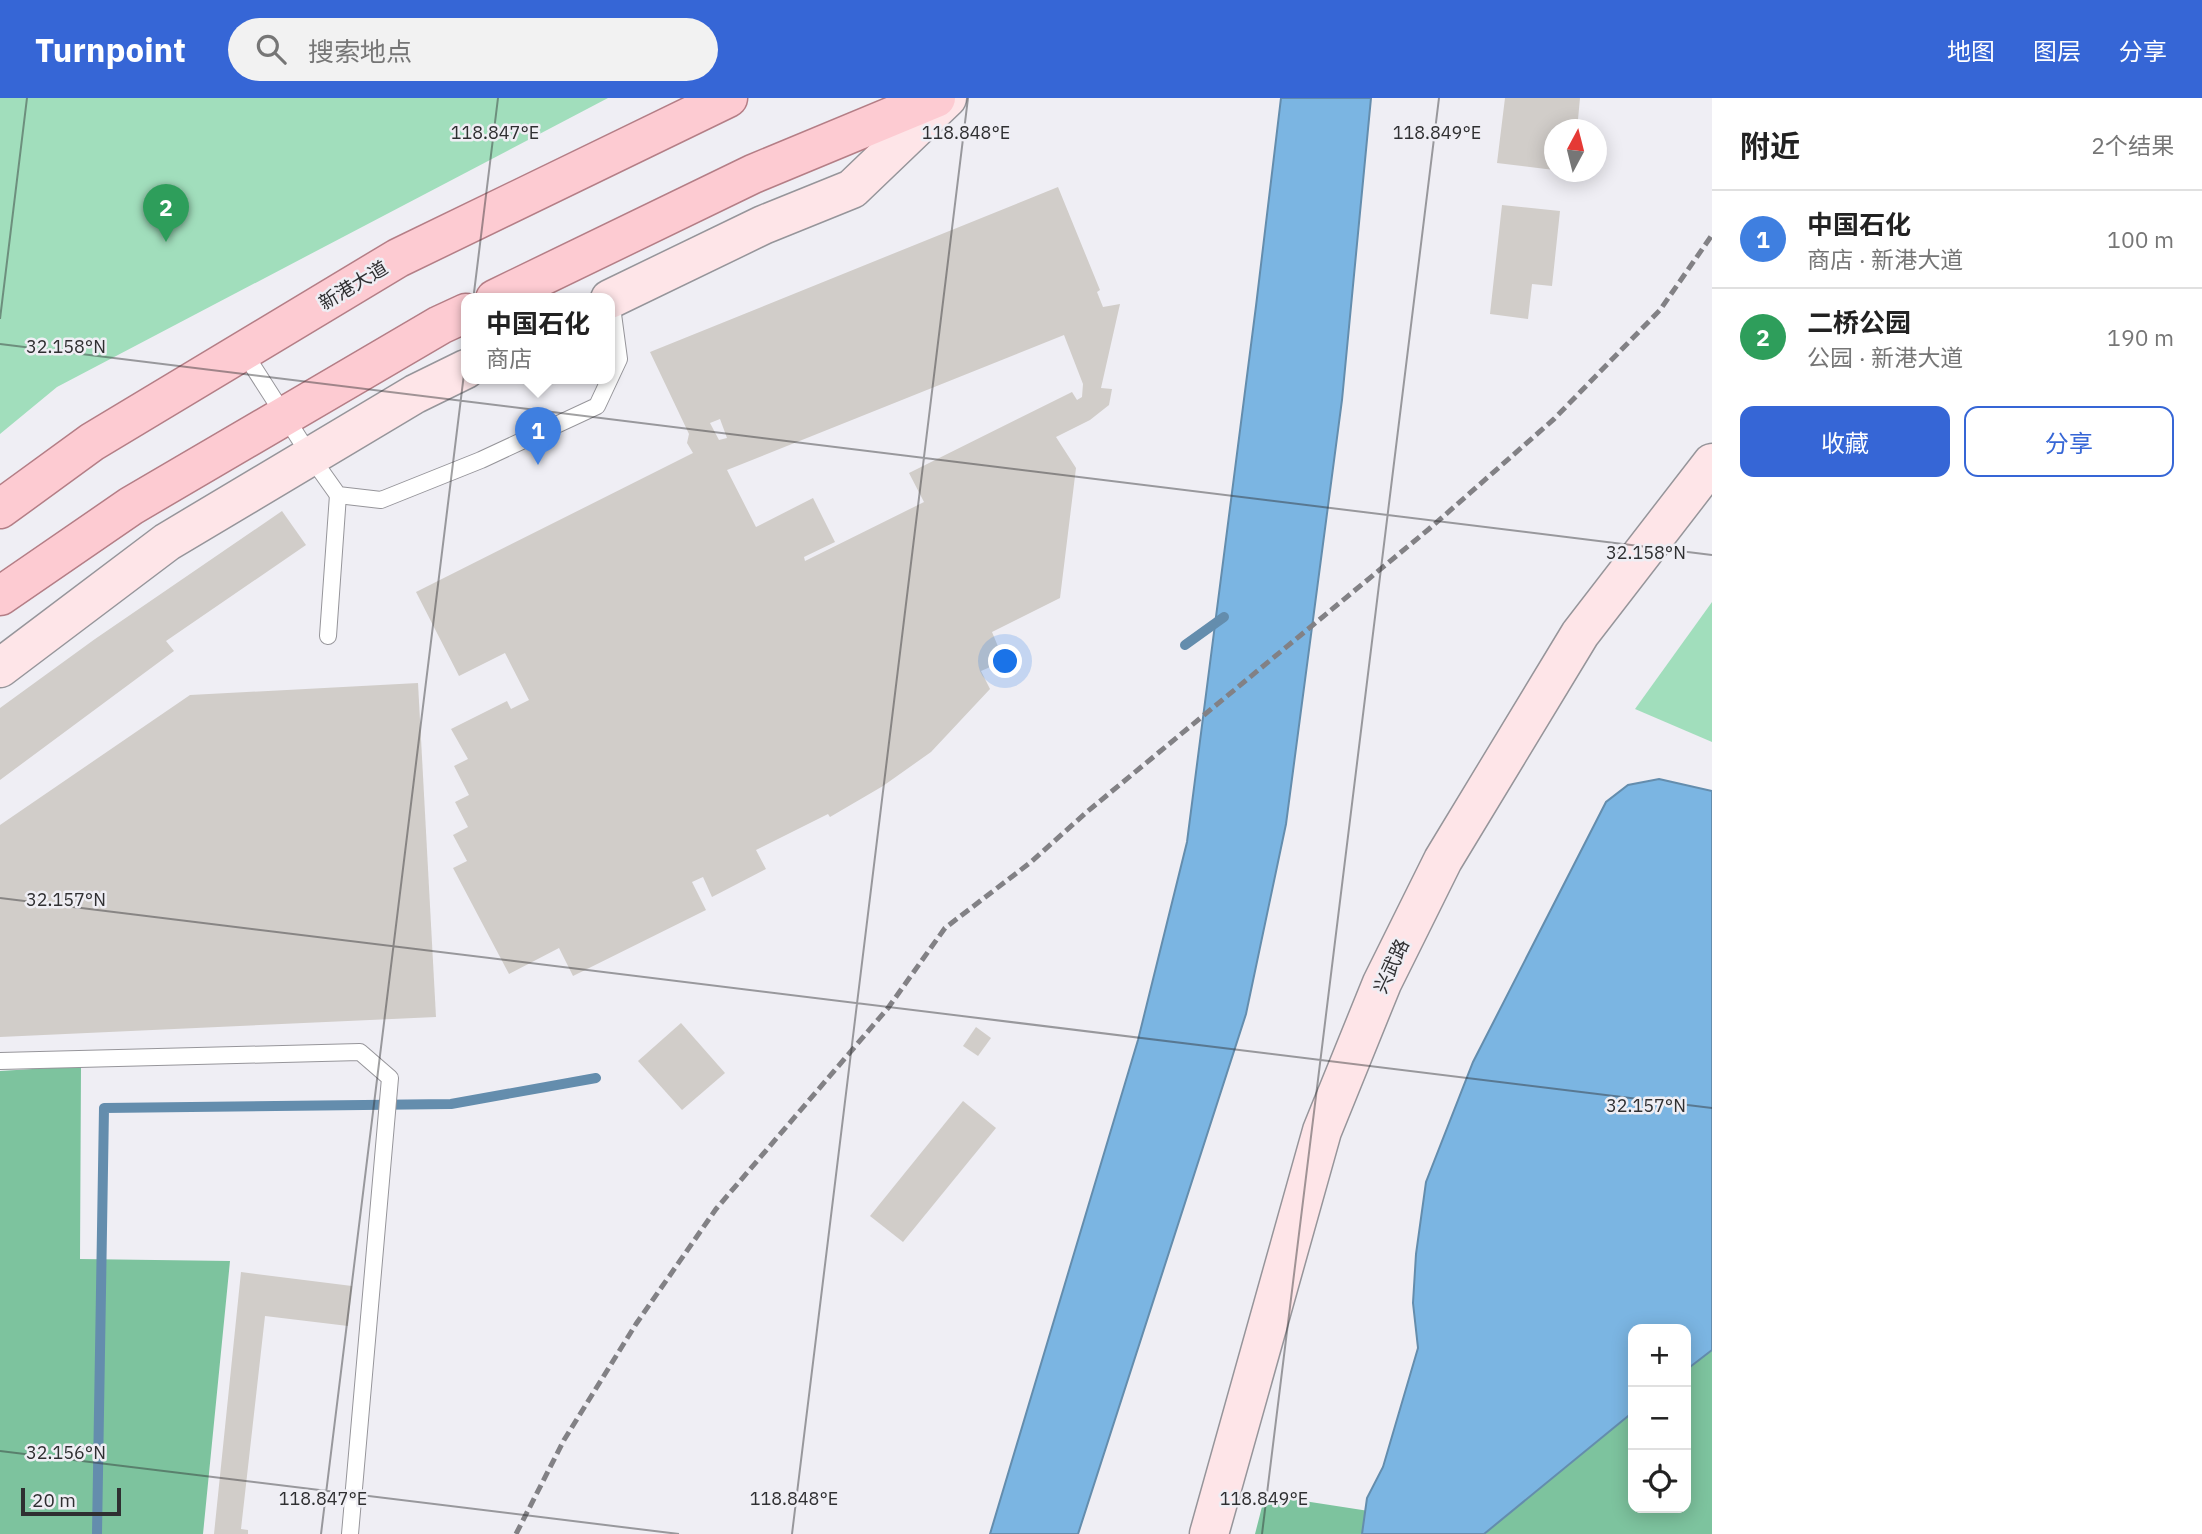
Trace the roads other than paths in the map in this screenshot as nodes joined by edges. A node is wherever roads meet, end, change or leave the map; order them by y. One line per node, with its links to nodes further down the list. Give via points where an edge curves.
1 (728, 98): 8 (main road, 新港大道, via 398,258)
2 (936, 98): 4 (main road, via 753,174)
3 (947, 98): 5 (street, via 852,188)
4 (507, 293)
5 (615, 297)
6 (461, 316): 12 (main road)
7 (615, 329): 9 (lane, via 620,359)
8 (243, 351): 12 (lane); 16 (main road, 新港大道, via 92,442)
9 (615, 369)
10 (461, 371): 13 (street)
11 (608, 384): 15 (lane, via 597,406 481,460 382,500)
12 (284, 416): 13 (lane); 17 (main road, via 131,506)
13 (311, 457): 15 (lane); 19 (street, via 167,542)
14 (1712, 463): 22 (street, 兴武路, via 1580,634 1443,860 1382,983 1322,1131)
15 (338, 495): 18 (lane)
16 (0, 509)
17 (0, 596)
18 (328, 636)
19 (0, 668)
20 (0, 1061): 21 (lane, via 360,1052 390,1078)
21 (350, 1534)
22 (1209, 1534)

